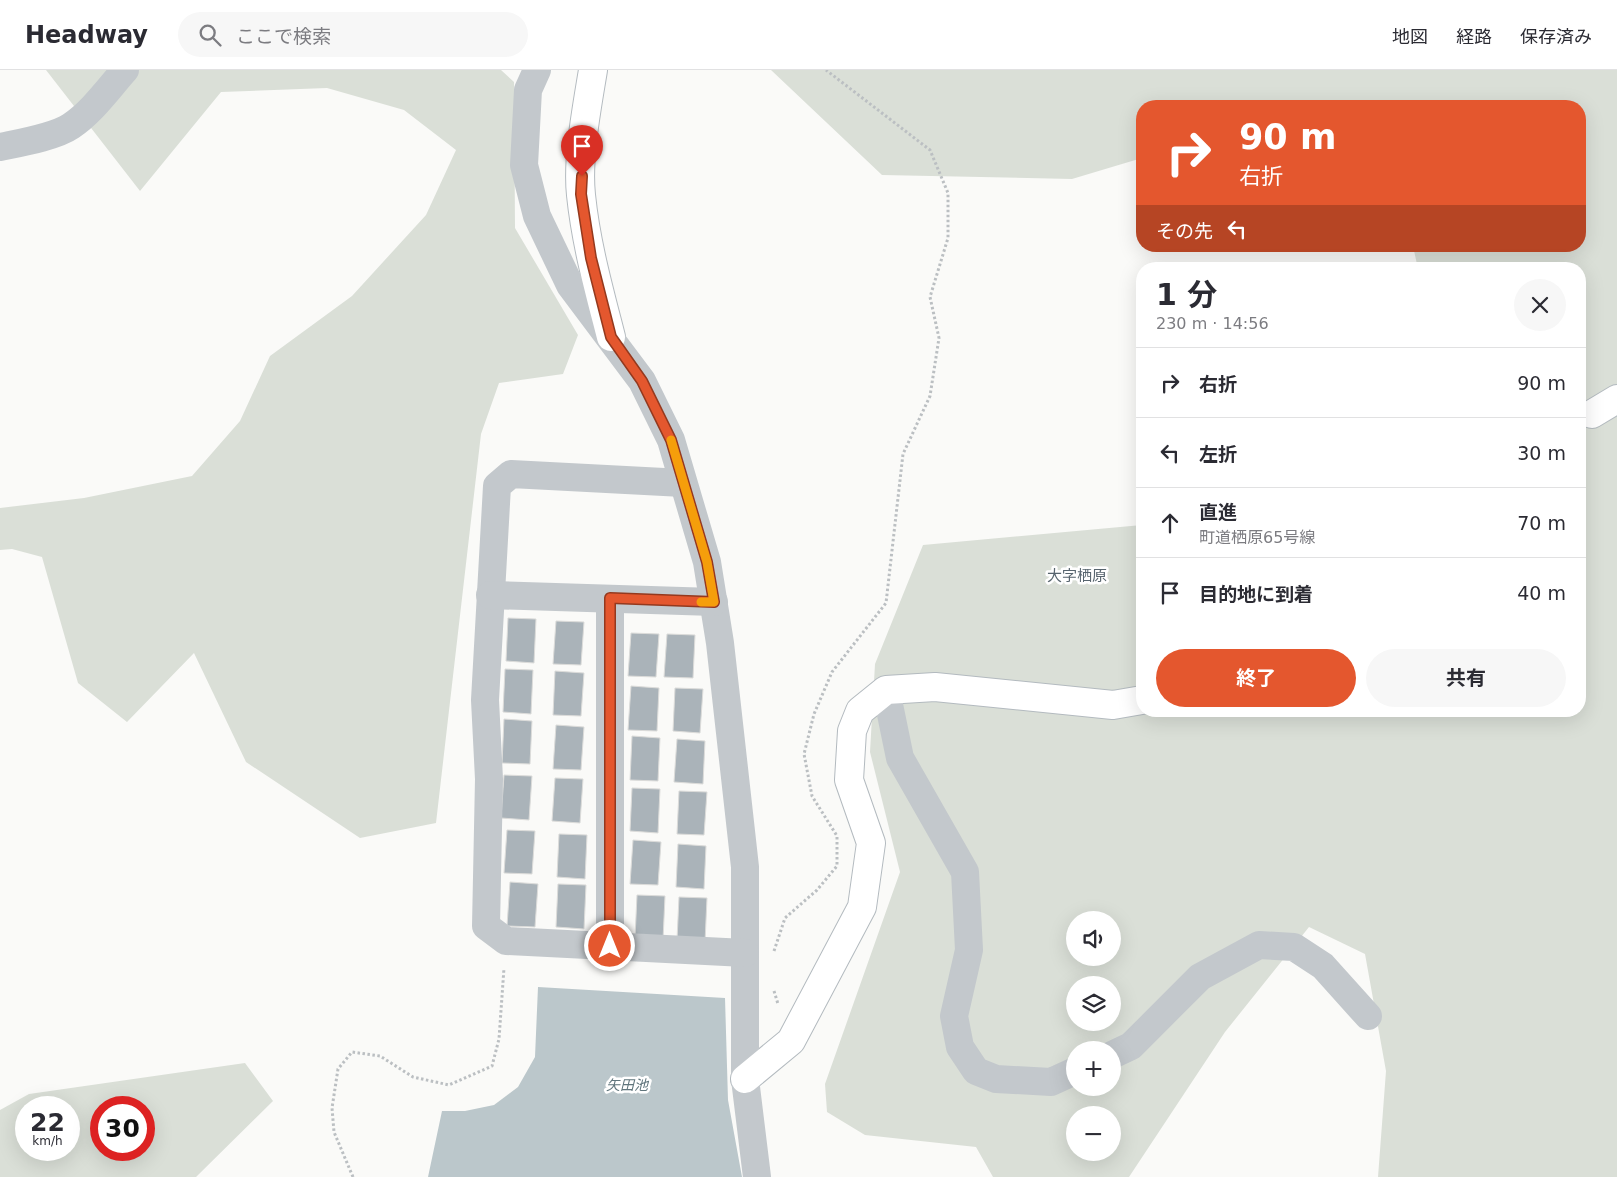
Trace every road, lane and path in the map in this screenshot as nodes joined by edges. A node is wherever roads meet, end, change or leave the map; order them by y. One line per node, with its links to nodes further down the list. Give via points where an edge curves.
1 (125, 70): 5 (street, via 70,127)
2 (537, 70): 6 (street, via 528,90 524,165 537,216 570,285)
3 (593, 70): 6 (street, via 584,125 581,194 591,258)
4 (826, 70): 18 (path, via 930,150 948,193 948,238 930,297 939,338 930,396 903,454 886,603 832,672 814,714 804,754 812,796 837,836 837,866 817,890 784,918)
5 (0, 147)
6 (611, 337): 9 (street, via 646,389 671,440)
7 (1617, 399): 8 (street)
8 (1592, 414)
9 (683, 482): 10 (street, via 511,474 497,486); 12 (street, via 707,562)
10 (490, 595): 11 (street); 15 (street, via 484,700 489,779 486,926)
11 (610, 598): 12 (street); 16 (street)
12 (714, 602): 17 (street, via 745,867)
13 (886, 690): 14 (street, via 935,687 1113,706); 21 (street, via 860,711 852,731 849,780 871,843 862,907); 23 (street, via 900,758 965,872 969,950 954,1016 960,1047 976,1071 996,1080 1051,1082)
14 (1136, 701)
15 (506, 941): 16 (street); 25 (path, via 499,1039 492,1066 449,1085 413,1077 380,1056 352,1052 338,1069 332,1108 334,1132)
16 (610, 946): 17 (street)
17 (745, 953): 24 (street)
18 (774, 957)
19 (771, 983): 21 (path)
20 (1368, 1016): 22 (street, via 1323,966 1294,947 1259,945 1200,977 1131,1046)
21 (791, 1041): 24 (street)
22 (1121, 1051)
23 (1066, 1076)
24 (745, 1078): 26 (street)
25 (353, 1177)
26 (756, 1177)

